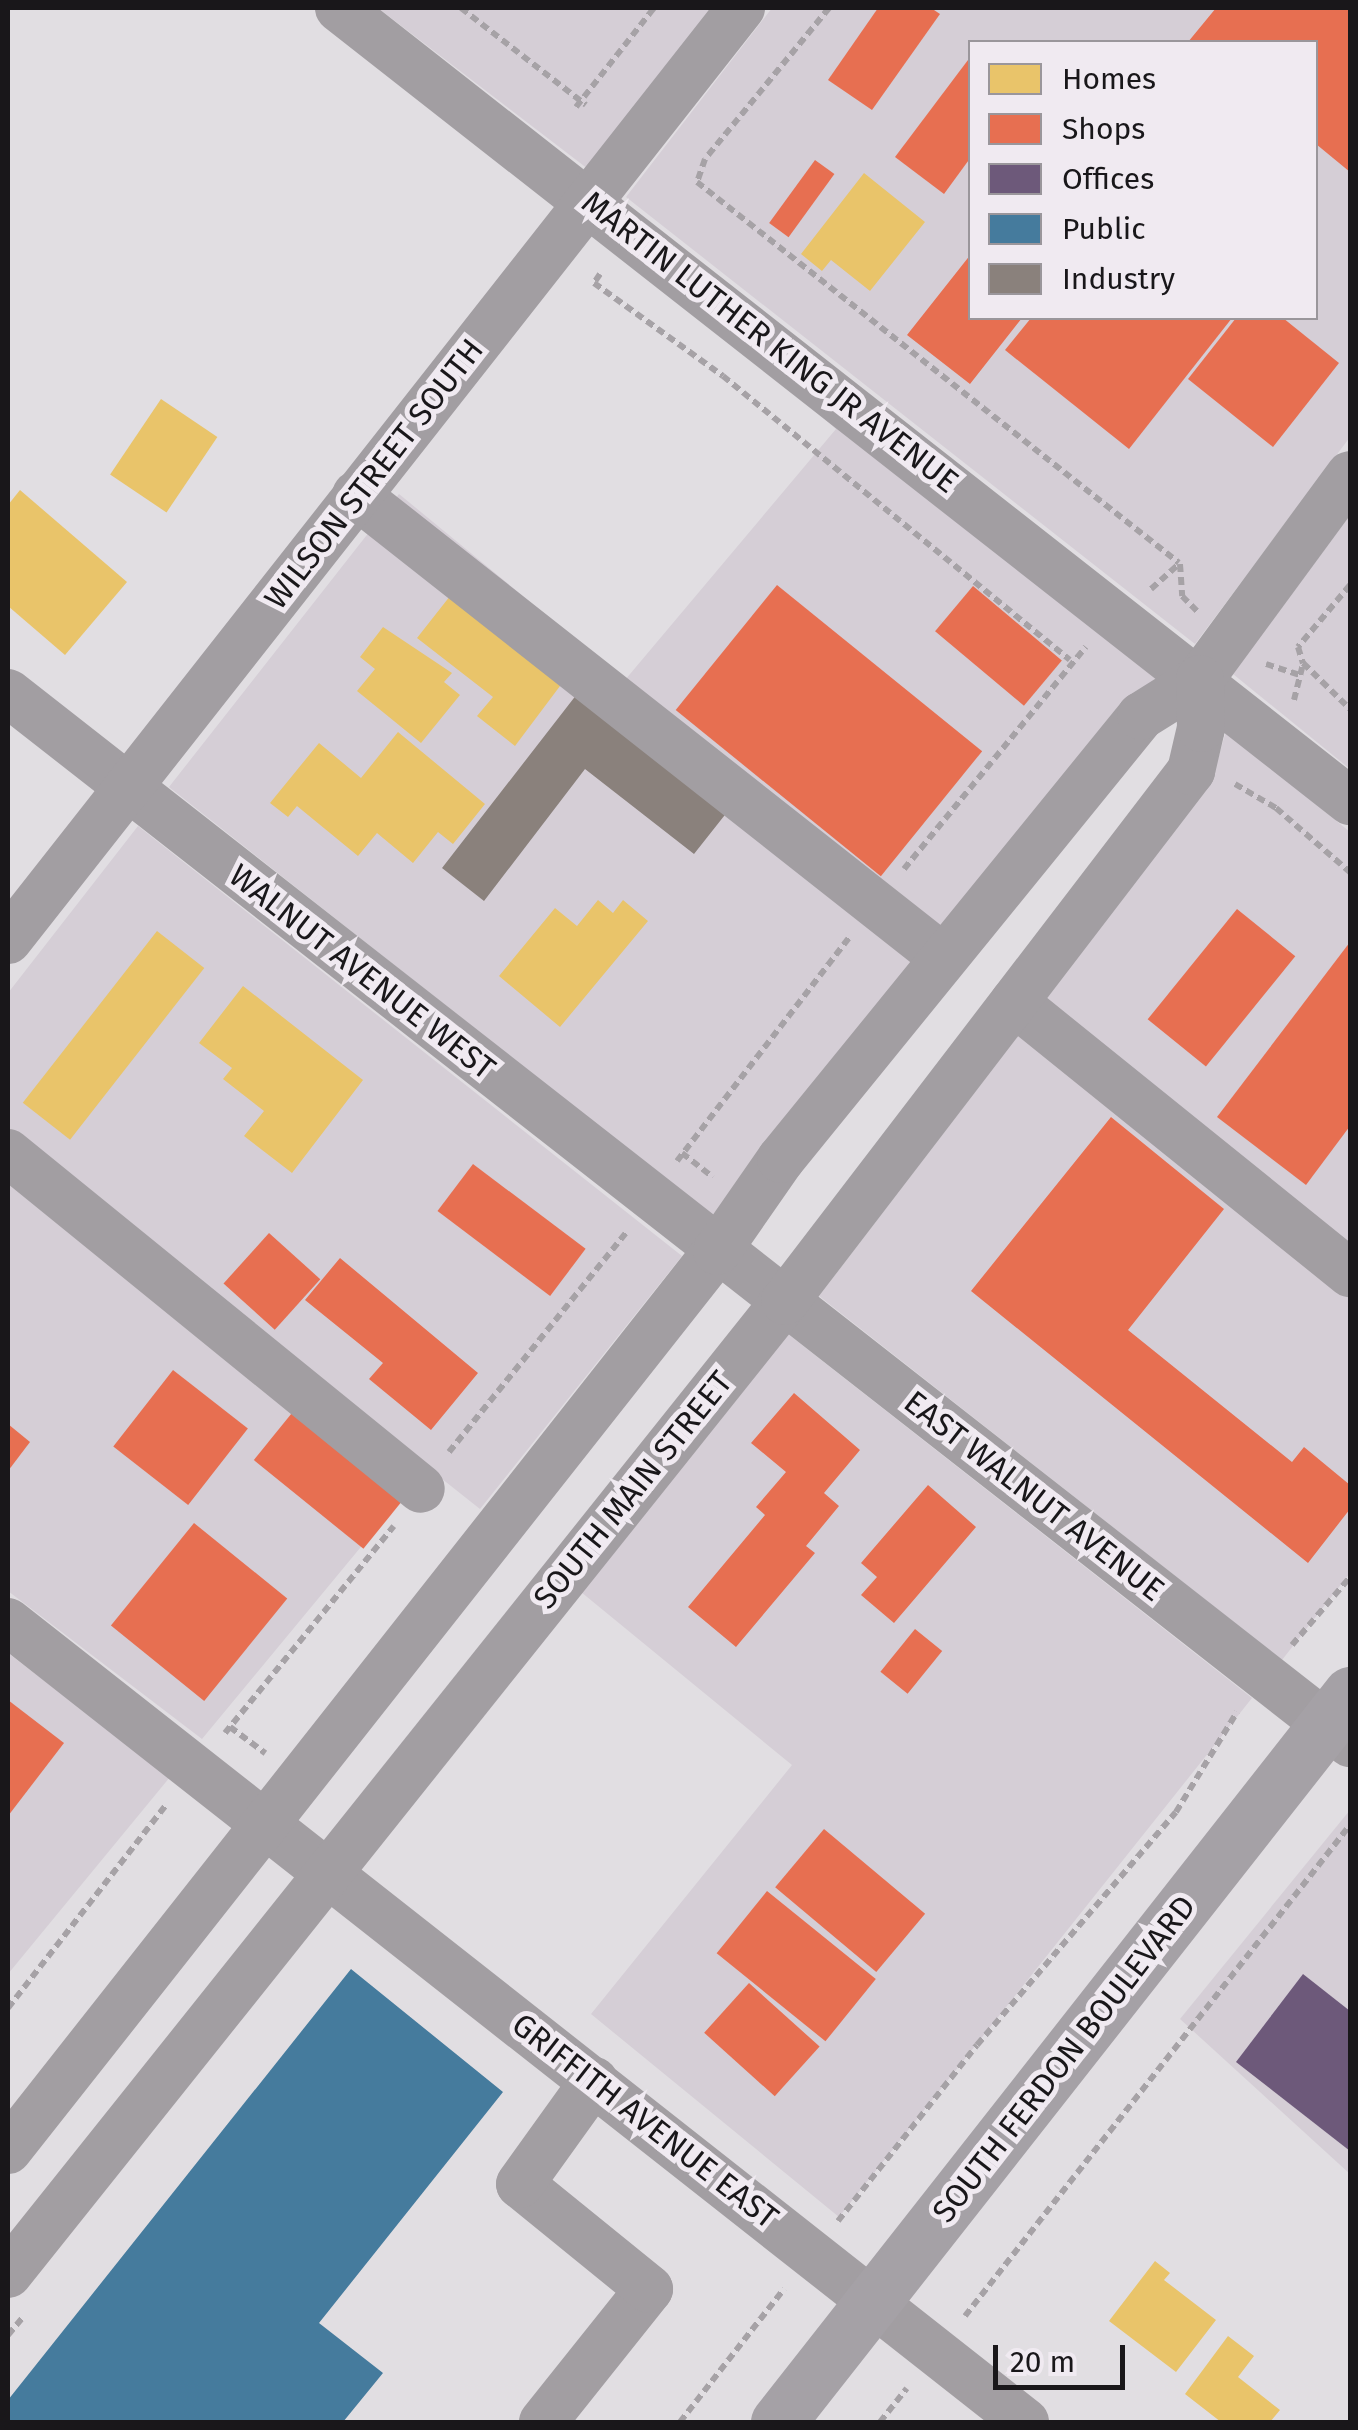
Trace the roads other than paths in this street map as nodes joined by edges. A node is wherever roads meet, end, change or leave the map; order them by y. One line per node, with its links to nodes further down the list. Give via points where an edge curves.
1 (339, 8): 3 (street, MARTIN LUTHER KING JR AVENUE)
2 (740, 8): 3 (street, WILSON STREET SOUTH)
3 (592, 202): 5 (street, WILSON STREET SOUTH); 6 (street, MARTIN LUTHER KING JR AVENUE)
4 (1350, 475): 6 (street)
5 (356, 494): 8 (street, WILSON STREET SOUTH); 11 (street)
6 (1200, 678): 9 (street, MARTIN LUTHER KING JR AVENUE); 11 (street, via 1141,716); 12 (street, SOUTH MAIN STREET, via 1201,728 1191,771)
7 (8, 693): 8 (street, WALNUT AVENUE WEST)
8 (128, 785): 10 (street, WILSON STREET SOUTH); 14 (street, WALNUT AVENUE WEST)
9 (1350, 801)
10 (8, 940)
11 (944, 958): 14 (street, via 781,1159)
12 (1014, 1002): 15 (street); 16 (street, SOUTH MAIN STREET)
13 (8, 1153): 17 (street)
14 (717, 1250): 16 (street, EAST WALNUT AVENUE); 20 (street)
15 (1350, 1273)
16 (785, 1301): 19 (street, EAST WALNUT AVENUE, via 1264,1676); 21 (street, SOUTH MAIN STREET)
17 (421, 1489)
18 (8, 1622): 20 (street, GRIFFITH AVENUE EAST)
19 (1342, 1721): 25 (main road, SOUTH FERDON BOULEVARD)
20 (264, 1820): 21 (street, GRIFFITH AVENUE EAST); 23 (street)
21 (327, 1870): 22 (street, GRIFFITH AVENUE EAST); 24 (street, SOUTH MAIN STREET)
22 (594, 2080): 25 (street, GRIFFITH AVENUE EAST); 26 (street, via 520,2184 649,2289)
23 (8, 2150)
24 (8, 2274)
25 (874, 2301): 27 (main road, SOUTH FERDON BOULEVARD); 28 (street, GRIFFITH AVENUE EAST)
26 (543, 2422)
27 (778, 2422)
28 (1026, 2422)

